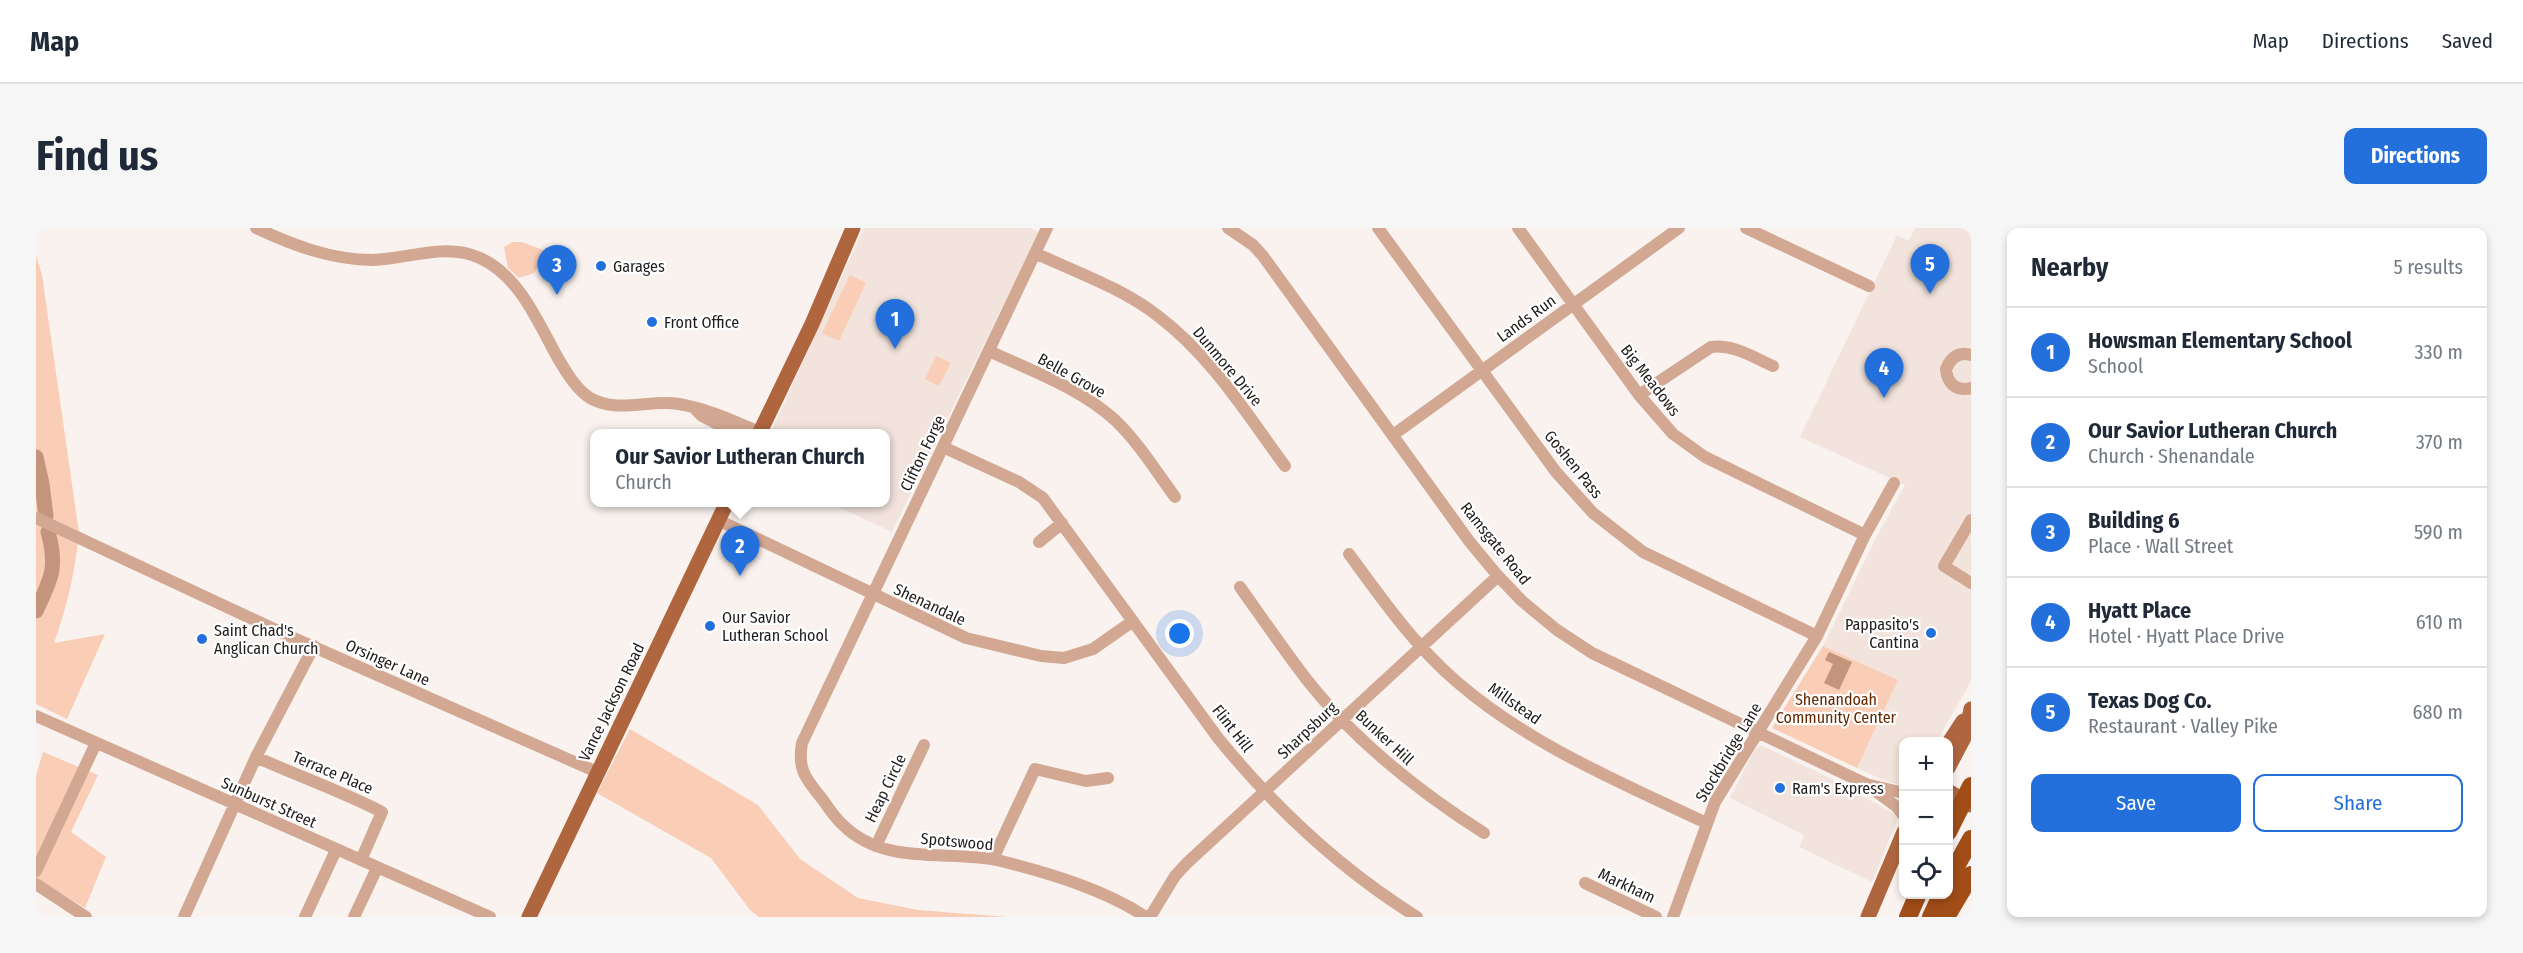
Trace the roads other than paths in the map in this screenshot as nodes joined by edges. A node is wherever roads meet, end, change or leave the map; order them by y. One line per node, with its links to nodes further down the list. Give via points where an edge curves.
1 (256, 228): 18 (street, via 290,244 347,258 393,259 445,251 479,257 514,284 565,371 591,398 615,405 668,403)
2 (853, 228): 21 (main road)
3 (1047, 228): 9 (street, Clifton Forge)
4 (1228, 228): 22 (street, Ramsgate Road, via 1263,256)
5 (1378, 228): 15 (street, Goshen Pass)
6 (1518, 228): 11 (street, Big Meadows)
7 (1679, 228): 11 (street, Lands Run)
8 (1746, 228): 10 (street)
9 (1035, 253): 12 (street, Clifton Forge); 24 (street, Dunmore Drive, via 1131,298 1180,334 1221,379)
10 (1869, 286)
11 (1573, 304): 15 (street, Lands Run); 17 (street, Big Meadows)
12 (989, 351): 23 (street, Clifton Forge); 26 (street, Belle Grove, via 1100,408 1129,434)
13 (1971, 355): 16 (street, via 1954,357 1946,369 1955,387)
14 (1773, 366): 17 (street, via 1737,349 1711,347)
15 (1482, 370): 22 (street, Lands Run); 40 (street, Goshen Pass, via 1571,490 1617,534 1671,567)
16 (1971, 388)
17 (1639, 395): 32 (street, Big Meadows, via 1673,434 1705,457)
18 (696, 410): 19 (street); 20 (street, via 706,409)
19 (727, 429)
20 (751, 429)
21 (762, 429)
22 (1393, 435): 35 (street, Ramsgate Road)
23 (943, 447): 31 (street, Flint Hill, via 1030,489 1043,498); 38 (street, Clifton Forge)
24 (1285, 466)
25 (1894, 483): 32 (street, Stockbridge Lane)
26 (1175, 496)
27 (724, 507): 29 (main road, Vance Jackson Road)
28 (36, 518): 41 (street, Orsinger Lane)
29 (718, 520): 38 (street, Shenandale); 53 (main road, Vance Jackson Road)
30 (1971, 520): 36 (street, via 1944,566)
31 (1062, 523): 33 (street); 39 (street, Flint Hill)
32 (1865, 535): 40 (street, Stockbridge Lane)
33 (1039, 542)
34 (1349, 554): 42 (street, Millstead)
35 (1498, 576): 42 (street, Sharpsburg); 46 (street, Ramsgate Road, via 1557,630 1592,653)
36 (1971, 583)
37 (1240, 587): 45 (street, Bunker Hill, via 1307,680)
38 (873, 595): 39 (street, Shenandale, via 966,638 1048,658 1086,652); 51 (street, Clifton Forge, via 802,743)
39 (1133, 621): 57 (street, Flint Hill, via 1218,738)
40 (1817, 636): 46 (street, Stockbridge Lane)
41 (314, 646): 50 (street); 53 (street, Orsinger Lane)
42 (1421, 646): 45 (street, Sharpsburg); 64 (street, Millstead, via 1457,682 1526,733)
43 (1971, 708): 47 (main road); 52 (main road, via 1966,734)
44 (36, 716): 48 (street, Sunburst Street)
45 (1342, 720): 57 (street, Sharpsburg); 65 (street, Bunker Hill, via 1391,767)
46 (1758, 733): 55 (street, Ramsgate Road); 64 (street, Stockbridge Lane)
47 (1952, 737)
48 (96, 743): 60 (street, Sunburst Street); 75 (street)
49 (924, 745): 68 (street, Heap Circle)
50 (256, 757): 60 (street); 70 (street, Terrace Place, via 346,793 382,812)
51 (799, 759): 68 (street, Spotswood, via 807,780 842,825)
52 (1953, 759)
53 (597, 772): 87 (main road, Vance Jackson Road)
54 (1108, 778): 71 (street, via 1086,781 1035,769)
55 (1866, 784): 58 (street, Ramsgate Road); 62 (street, Ramsgate Road)
56 (1971, 786): 63 (highway)
57 (1265, 792): 88 (street, Sharpsburg, via 1187,863); 89 (street, Flint Hill, via 1336,860)
58 (1899, 792)
59 (1953, 794): 61 (main road)
60 (234, 804): 69 (street, Sunburst Street); 83 (street)
61 (1971, 805)
62 (1899, 810)
63 (1953, 822)
64 (1706, 823): 91 (street, Stockbridge Lane)
65 (1484, 833)
66 (1971, 839): 76 (highway)
67 (1899, 841): 92 (main road)
68 (876, 846): 71 (street, Spotswood, via 904,854)
69 (336, 850): 70 (street, Sunburst Street); 84 (street)
70 (361, 860): 73 (street, Sunburst Street)
71 (993, 860): 88 (street, Spotswood, via 1073,884)
72 (1953, 861): 77 (main road)
73 (377, 867): 85 (street); 86 (street, Sunburst Street)
74 (1899, 867): 92 (main road, via 1886,895)
75 (36, 871)
76 (1953, 872)
77 (1971, 873): 95 (highway)
78 (1585, 883): 90 (street, Markham)
79 (36, 884): 82 (street)
80 (1916, 899): 93 (highway)
81 (1940, 899): 94 (highway)
82 (86, 917)
83 (184, 917)
84 (304, 917)
85 (354, 917)
86 (490, 917)
87 (529, 917)
88 (1148, 917)
89 (1416, 917)
90 (1656, 917)
91 (1672, 917)
92 (1868, 917)
93 (1908, 917)
94 (1931, 917)
95 (1946, 917)

